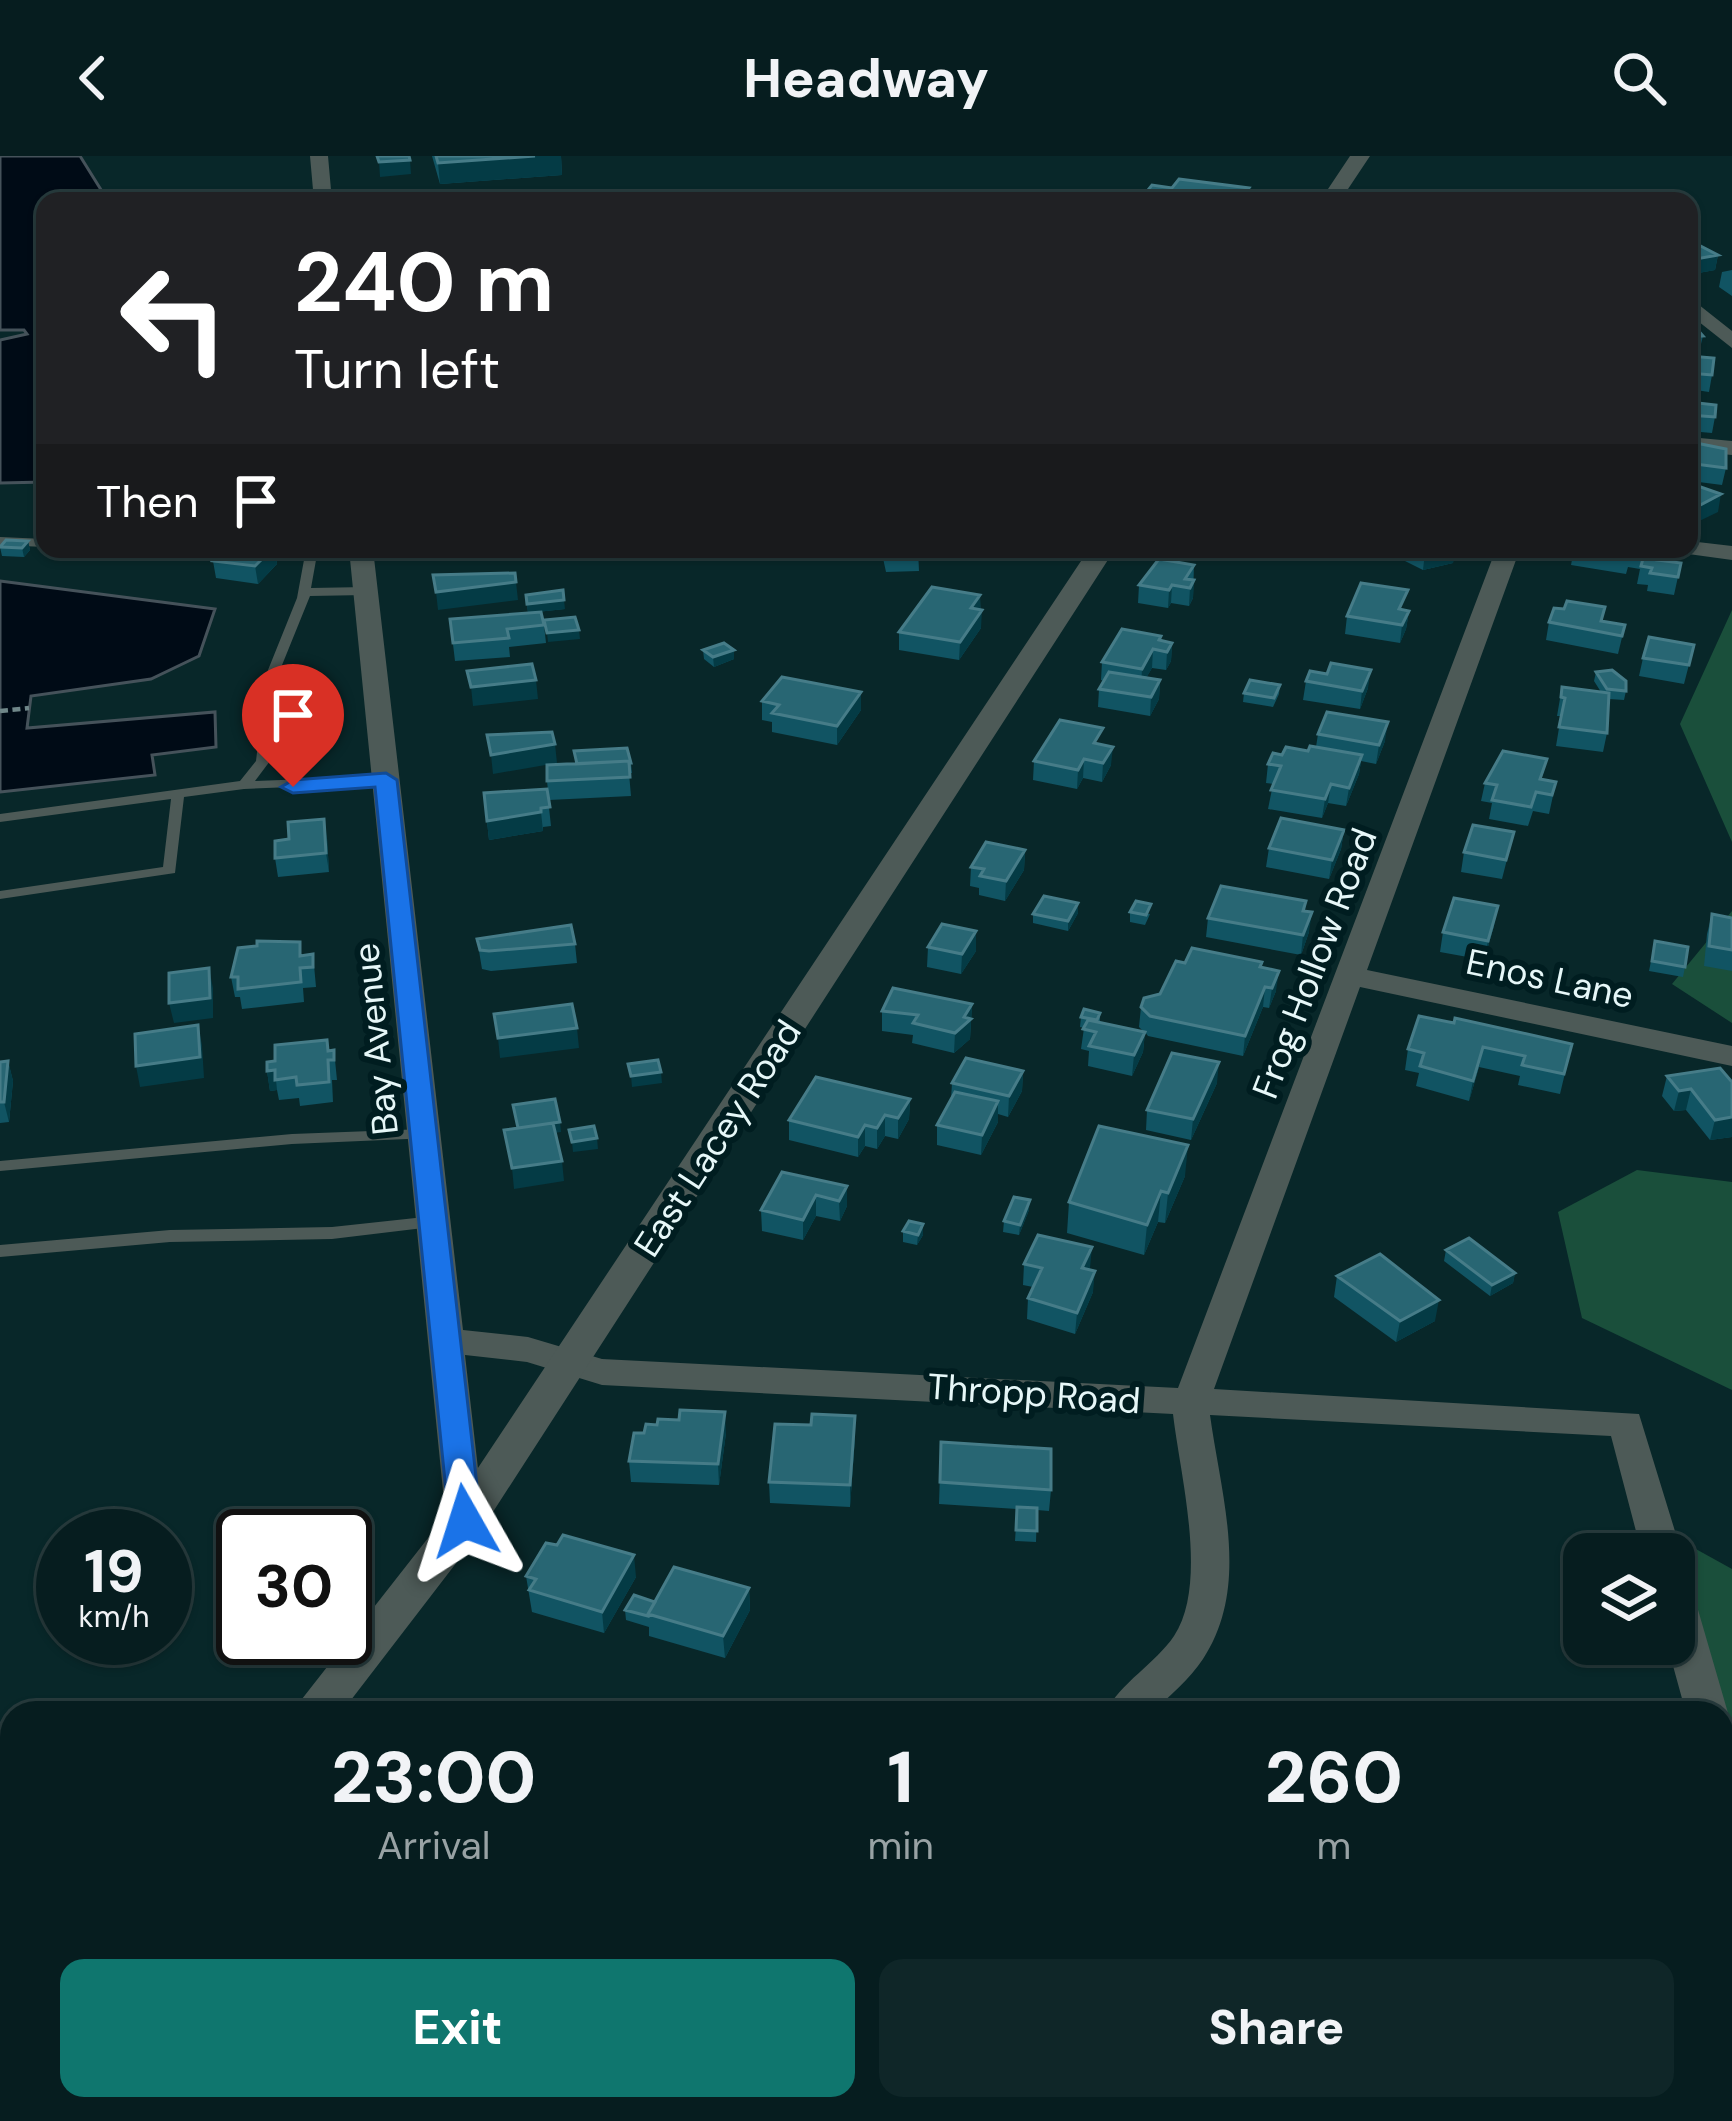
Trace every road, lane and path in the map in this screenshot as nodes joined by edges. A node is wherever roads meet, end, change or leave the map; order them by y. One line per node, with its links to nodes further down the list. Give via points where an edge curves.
1 (319, 156): 3 (street)
2 (1360, 156): 4 (street)
3 (322, 192)
4 (1343, 192)
5 (1698, 309): 6 (street)
6 (1732, 342)
7 (1698, 445): 8 (street)
8 (1732, 448)
9 (0, 541): 10 (lane)
10 (36, 543)
11 (1698, 549): 12 (street)
12 (1732, 553)
13 (310, 558): 18 (lane)
14 (362, 558): 17 (street, Bay Avenue)
15 (1096, 558): 33 (street, East Lacey Road)
16 (1505, 558): 26 (street, Frog Hollow Road)
17 (366, 591): 18 (lane); 21 (street, Bay Avenue)
18 (304, 592): 22 (lane, via 272,675 263,761)
19 (29, 708): 20 (path)
20 (0, 710)
21 (386, 780): 22 (lane); 28 (street, Bay Avenue)
22 (244, 785): 23 (lane)
23 (178, 798): 24 (lane); 25 (lane, via 170,870)
24 (0, 818)
25 (0, 895)
26 (1352, 976): 27 (street, Enos Lane); 34 (street, Frog Hollow Road)
27 (1732, 1056)
28 (424, 1134): 29 (lane); 30 (street, Bay Avenue)
29 (0, 1166)
30 (434, 1222): 31 (lane); 32 (street, Bay Avenue)
31 (0, 1251)
32 (446, 1340): 33 (street, Thropp Road); 35 (street, Bay Avenue)
33 (570, 1363): 34 (street, Thropp Road, via 602,1372); 35 (street, East Lacey Road)
34 (1190, 1404): 36 (street, Thropp Road, via 1626,1423); 39 (street, via 1212,1574 1206,1614 1187,1649)
35 (465, 1521): 38 (street, East Lacey Road)
36 (1656, 1533)
37 (1693, 1665): 40 (street)
38 (324, 1701)
39 (1137, 1701)
40 (1704, 1701)

